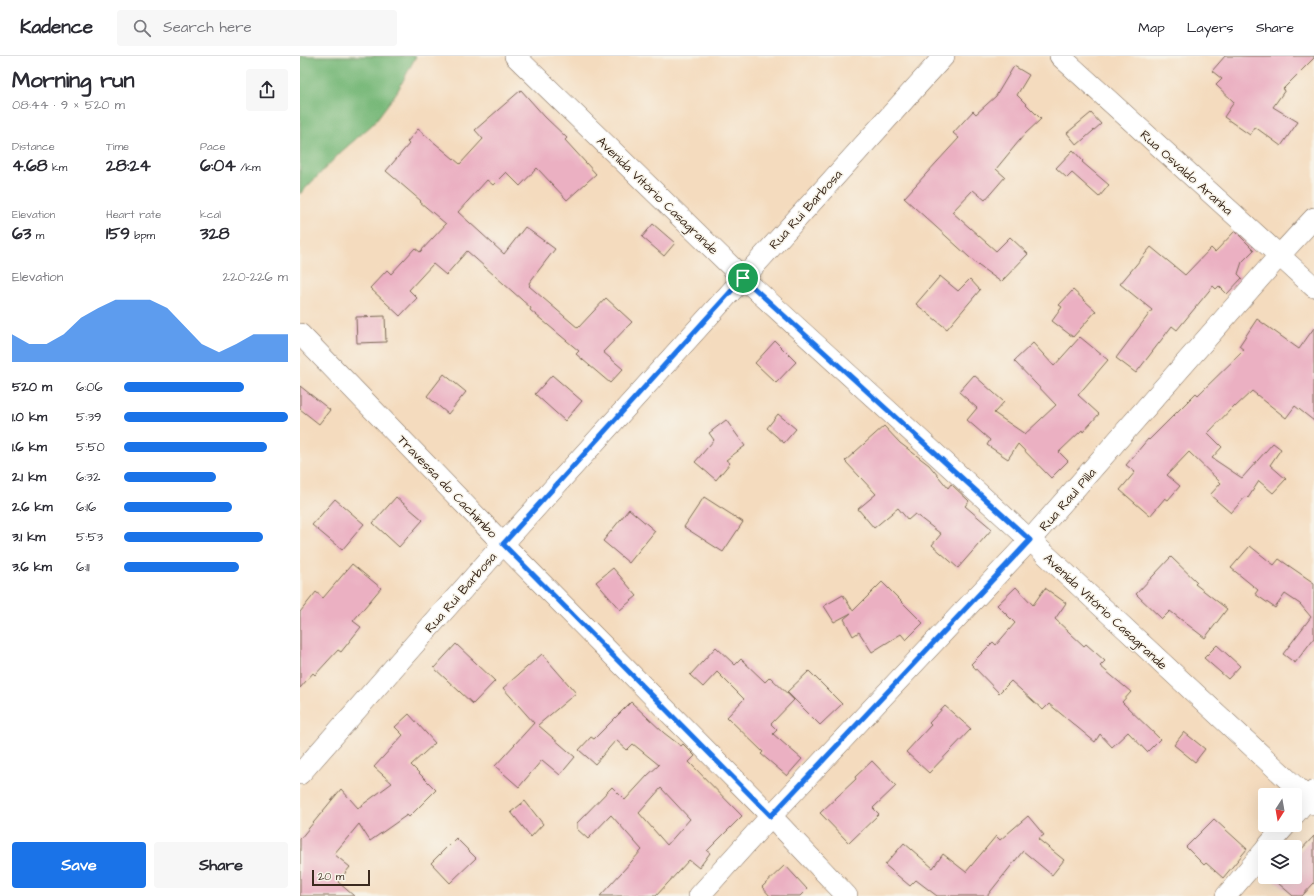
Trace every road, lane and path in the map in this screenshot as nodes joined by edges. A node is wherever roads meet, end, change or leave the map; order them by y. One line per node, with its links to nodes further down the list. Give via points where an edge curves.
1 (515, 56): 6 (street, Avenida Vitório Casagrande)
2 (944, 56): 6 (street, Rua Rui Barbosa)
3 (1060, 56): 5 (street, Rua Osvaldo Aranha)
4 (1314, 218): 5 (street, Rua Raul Pilla)
5 (1279, 256): 7 (street, Rua Osvaldo Aranha); 9 (street, Rua Raul Pilla)
6 (743, 278): 9 (street, Avenida Vitório Casagrande); 10 (street, Rua Rui Barbosa)
7 (1314, 287)
8 (300, 334): 10 (street, Travessa do Cachimbo)
9 (1030, 540): 12 (street, Avenida Vitório Casagrande); 13 (street, Rua Raul Pilla)
10 (503, 544): 11 (street, Rua Rui Barbosa); 13 (street, Travessa do Cachimbo)
11 (300, 774)
12 (1308, 802)
13 (771, 816): 17 (street, Rua Raul Pilla); 18 (street, Travessa do Cachimbo)
14 (1280, 832): 15 (street)
15 (1273, 840)
16 (1258, 858): 19 (street)
17 (698, 896)
18 (847, 896)
19 (1226, 896)

